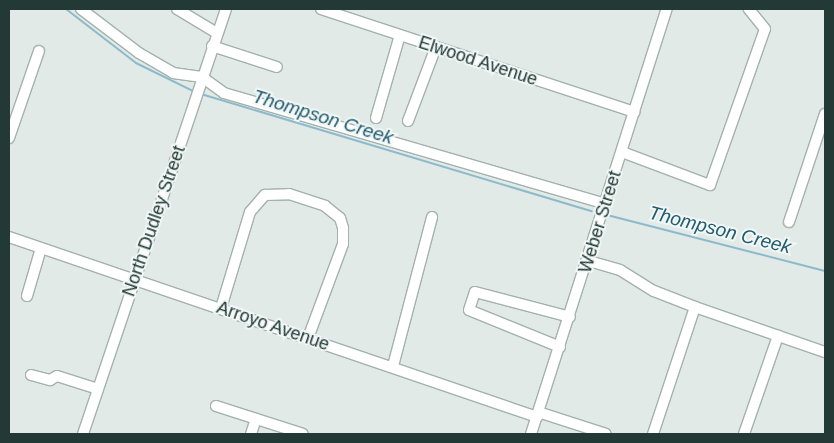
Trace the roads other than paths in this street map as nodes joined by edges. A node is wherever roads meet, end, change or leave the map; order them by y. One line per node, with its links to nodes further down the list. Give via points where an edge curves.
1 (81, 9): 13 (street, via 124,43 172,73)
2 (177, 9): 7 (street)
3 (226, 9): 7 (street, North Dudley Street)
4 (321, 9): 8 (street, Elwood Avenue)
5 (667, 9): 14 (street, Weber Street)
6 (749, 9): 19 (street, via 765,29 710,185)
7 (217, 33): 9 (street, North Dudley Street)
8 (400, 35): 10 (street, Elwood Avenue); 16 (street)
9 (212, 46): 12 (street); 13 (street, North Dudley Street)
10 (436, 47): 14 (street, Elwood Avenue); 17 (street)
11 (38, 52): 18 (street)
12 (276, 68)
13 (201, 80): 20 (street, via 224,93); 26 (street, North Dudley Street)
14 (635, 112): 19 (street, Weber Street)
15 (825, 114): 22 (street)
16 (376, 118)
17 (408, 121)
18 (9, 138)
19 (622, 152): 20 (street, Weber Street)
20 (603, 203): 25 (street, Weber Street)
21 (432, 217): 37 (street)
22 (789, 222)
23 (9, 237): 24 (street, Arroyo Avenue)
24 (41, 248): 26 (street, Arroyo Avenue); 27 (street)
25 (589, 260): 29 (street, via 620,270 654,291); 31 (street, Weber Street)
26 (134, 280): 30 (street, Arroyo Avenue); 39 (street, North Dudley Street)
27 (27, 296)
28 (503, 302): 31 (street, via 519,301); 32 (street); 32 (street, via 475,292 469,310)
29 (695, 307): 33 (street); 48 (street)
30 (221, 308): 34 (street, Arroyo Avenue); 34 (street, via 250,212 265,195 289,194 325,206 340,218 343,244)
31 (570, 317): 35 (street, Weber Street)
32 (497, 319): 35 (street, via 507,329)
33 (778, 336): 36 (street); 49 (street)
34 (308, 338): 37 (street, Arroyo Avenue)
35 (560, 347): 41 (street, Weber Street)
36 (825, 352)
37 (393, 366): 41 (street, Arroyo Avenue)
38 (31, 375): 39 (street, via 50,380 57,376)
39 (98, 389): 43 (street, North Dudley Street)
40 (216, 406): 42 (street)
41 (538, 415): 46 (street, Weber Street); 47 (street, Arroyo Avenue)
42 (256, 419): 44 (street); 45 (street)
43 (83, 434)
44 (251, 434)
45 (303, 434)
46 (531, 434)
47 (606, 434)
48 (653, 434)
49 (744, 434)

